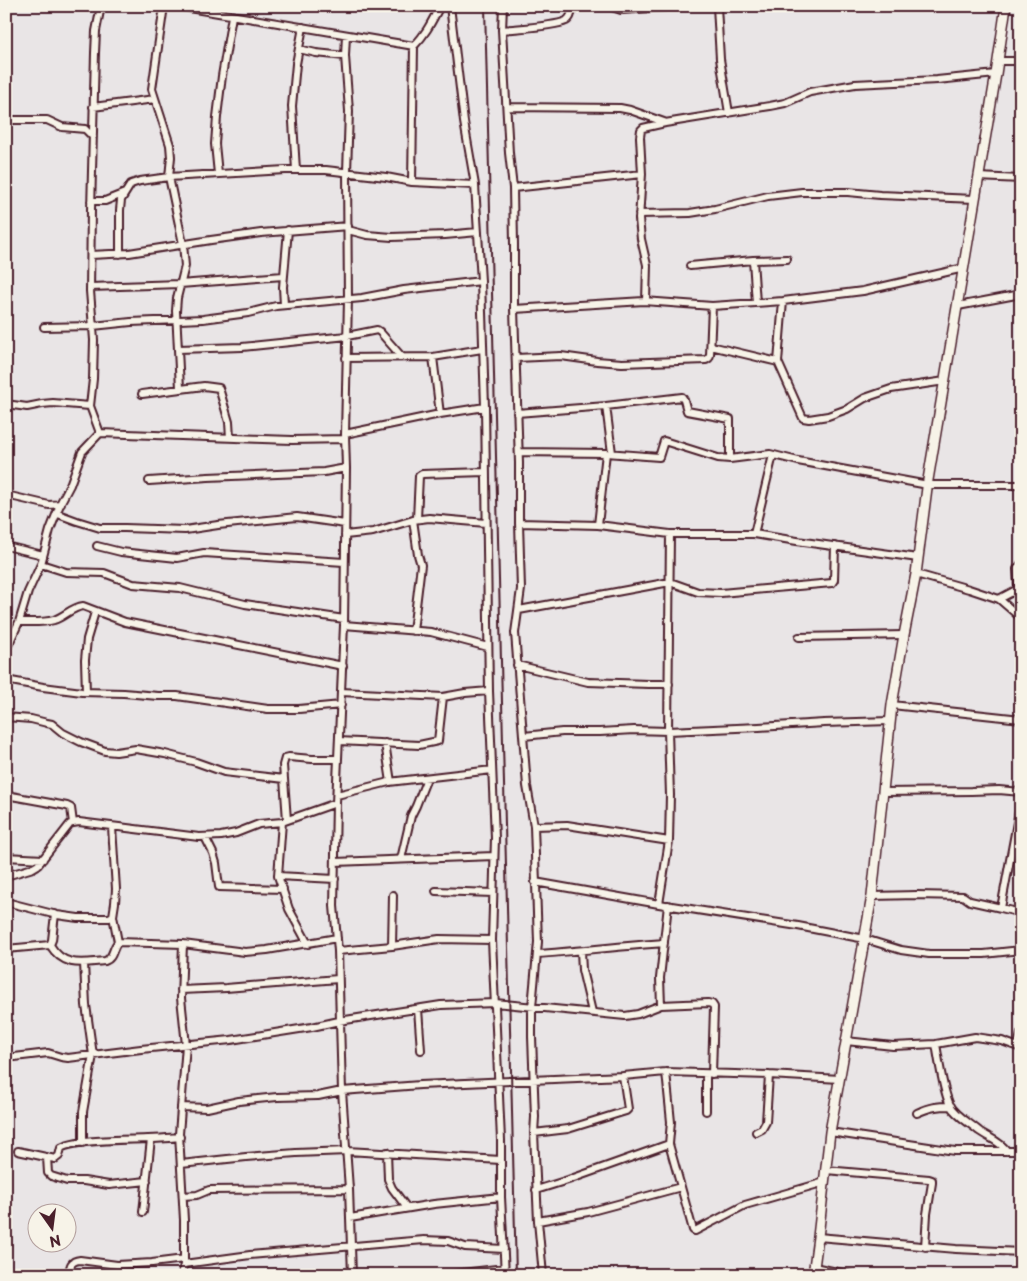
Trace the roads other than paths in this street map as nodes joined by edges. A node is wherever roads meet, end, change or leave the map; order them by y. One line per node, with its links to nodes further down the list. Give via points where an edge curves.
1 (8, 6): 13 (street)
2 (101, 6): 26 (street, via 96,31)
3 (164, 6): 24 (street, via 152,82)
4 (177, 6): 14 (street)
5 (440, 6): 18 (street)
6 (450, 6): 41 (street)
7 (503, 6): 16 (street)
8 (578, 6): 16 (street, via 568,20)
9 (609, 6): 10 (street, via 627,10)
10 (683, 6)
11 (717, 6): 27 (street, via 720,59)
12 (1006, 6): 21 (street)
13 (6, 15)
14 (232, 16): 15 (street); 35 (street, via 217,117)
15 (303, 28): 17 (street); 19 (street)
16 (502, 30): 25 (street)
17 (346, 35): 18 (street); 20 (street)
18 (414, 46): 40 (street)
19 (299, 49): 20 (street); 33 (street, via 292,106)
20 (345, 56): 34 (street, via 349,111)
21 (998, 61): 22 (street); 23 (street)
22 (1021, 61)
23 (996, 74): 27 (street, via 855,84 810,92 785,103); 37 (street)
24 (155, 99): 26 (street); 38 (street, via 170,146)
25 (507, 107): 30 (street, via 620,108); 42 (street)
26 (93, 108): 29 (street)
27 (729, 113): 30 (street)
28 (6, 120): 31 (street, via 47,120 62,127)
29 (93, 121): 31 (street); 32 (street)
30 (665, 123): 36 (street, via 641,130)
31 (85, 130): 32 (street)
32 (93, 137): 45 (street)
33 (296, 170): 34 (street); 35 (street)
34 (347, 172): 40 (street); 47 (street)
35 (218, 174): 38 (street)
36 (642, 174): 42 (street); 46 (street)
37 (978, 177): 39 (street); 44 (street)
38 (169, 178): 43 (street, via 140,181 131,184); 50 (street)
39 (1021, 179)
40 (412, 182): 41 (street)
41 (475, 185): 49 (street)
42 (512, 188): 69 (street)
43 (125, 192): 45 (street, via 105,201); 51 (street, via 120,210)
44 (975, 199): 46 (street, via 802,192 690,213); 56 (street)
45 (91, 202): 52 (street)
46 (639, 214): 63 (street, via 647,265)
47 (348, 228): 48 (street); 49 (street, via 367,235 392,237); 62 (street)
48 (288, 230): 50 (street); 57 (street)
49 (478, 232): 58 (street)
50 (183, 244): 51 (street); 59 (street, via 185,266)
51 (120, 254): 52 (street)
52 (91, 255): 60 (street)
53 (787, 259): 54 (street)
54 (753, 260): 55 (street); 65 (street)
55 (690, 266)
56 (964, 268): 64 (street, via 863,291); 68 (street)
57 (283, 276): 59 (street); 66 (street)
58 (481, 281): 62 (street); 76 (street)
59 (180, 284): 60 (street); 70 (street)
60 (90, 286): 71 (street)
61 (1021, 294): 68 (street)
62 (348, 299): 66 (street); 73 (street)
63 (646, 301): 67 (street); 69 (street)
64 (783, 301): 65 (street); 81 (street)
65 (756, 304): 67 (street)
66 (284, 305): 70 (street, via 248,313)
67 (712, 306): 74 (street)
68 (958, 306): 82 (street)
69 (514, 309): 80 (street)
70 (176, 320): 71 (street); 75 (street)
71 (93, 326): 72 (street); 86 (street)
72 (44, 327)
73 (347, 336): 75 (street, via 242,347); 78 (street); 79 (street, via 376,330)
74 (711, 346): 80 (street, via 706,360 622,363 562,356); 81 (street)
75 (178, 349): 83 (street)
76 (482, 349): 77 (street); 88 (street)
77 (433, 357): 79 (street); 90 (street)
78 (346, 358): 79 (street); 92 (street)
79 (402, 358)
80 (516, 358): 89 (street)
81 (778, 362): 82 (street, via 803,418 809,419 828,416 891,389)
82 (945, 381): 102 (street)
83 (180, 388): 84 (street); 93 (street, via 220,388)
84 (142, 394)
85 (6, 404): 86 (street)
86 (90, 406): 91 (street)
87 (606, 406): 89 (street); 95 (street); 97 (street, via 682,397 687,412 730,418)
88 (485, 407): 90 (street); 99 (street)
89 (517, 412): 94 (street)
90 (440, 414): 92 (street)
91 (100, 433): 93 (street); 104 (street, via 82,452)
92 (345, 436): 93 (street, via 292,440); 98 (street)
93 (230, 438)
94 (519, 452): 95 (street); 109 (street)
95 (609, 453): 97 (street, via 659,457 664,442); 110 (street)
96 (773, 454): 97 (street); 102 (street); 112 (street)
97 (730, 459)
98 (346, 468): 100 (street); 108 (street)
99 (485, 472): 106 (street, via 419,476); 107 (street)
100 (149, 482)
101 (1021, 485): 102 (street)
102 (928, 486): 118 (street)
103 (6, 495): 104 (street, via 49,505)
104 (61, 504): 105 (street)
105 (58, 514): 108 (street, via 100,528 185,530 297,517); 117 (street)
106 (415, 520): 107 (street, via 428,518); 113 (street, via 373,532); 131 (street, via 421,565)
107 (486, 523): 135 (street)
108 (346, 524): 113 (street)
109 (519, 524): 110 (street); 126 (street, via 521,589)
110 (598, 526): 111 (street)
111 (670, 534): 112 (street); 123 (street)
112 (754, 534): 116 (street)
113 (345, 535): 119 (street)
114 (6, 546): 117 (street)
115 (97, 546): 119 (street, via 177,558 204,553)
116 (835, 546): 118 (street); 123 (street, via 832,584 721,593 698,592)
117 (43, 555): 120 (street)
118 (918, 558): 122 (street)
119 (344, 562): 130 (street)
120 (41, 564): 129 (street); 130 (street, via 66,572 104,574 133,584 180,588)
121 (1021, 564): 124 (street, via 1017,570)
122 (916, 574): 125 (street); 132 (street)
123 (670, 582): 126 (street); 140 (street)
124 (1018, 589): 125 (street); 128 (street)
125 (998, 599): 128 (street)
126 (518, 610): 137 (street, via 515,633)
127 (96, 612): 129 (street, via 80,606 53,620); 138 (street, via 125,622); 142 (street, via 87,639)
128 (1020, 618)
129 (19, 622): 134 (street)
130 (344, 622): 131 (street); 138 (street)
131 (413, 631): 135 (street, via 431,632)
132 (904, 635): 133 (street); 146 (street)
133 (799, 637)
134 (9, 639): 136 (street)
135 (488, 647): 141 (street)
136 (6, 650)
137 (517, 665): 140 (street, via 588,682); 151 (street)
138 (342, 666): 143 (street)
139 (6, 680): 142 (street)
140 (669, 684): 150 (street)
141 (489, 691): 144 (street); 155 (street)
142 (86, 692): 145 (street, via 176,696 268,709)
143 (341, 692): 144 (street); 145 (street)
144 (443, 697): 153 (street, via 438,741)
145 (341, 705): 152 (street)
146 (892, 705): 148 (street); 149 (street)
147 (6, 717): 157 (street, via 47,723 105,752 136,749 196,762 224,772)
148 (1021, 719)
149 (890, 721): 150 (street); 159 (street)
150 (668, 731): 151 (street, via 562,732); 170 (street)
151 (524, 736): 167 (street, via 527,786)
152 (339, 740): 153 (street); 154 (street)
153 (385, 743): 158 (street)
154 (338, 759): 157 (street, via 285,758); 162 (street)
155 (492, 770): 156 (street); 171 (street)
156 (427, 778): 158 (street); 174 (street, via 411,816)
157 (284, 779): 165 (street)
158 (391, 782): 162 (street)
159 (883, 792): 160 (street); 184 (street)
160 (1021, 792)
161 (6, 795): 166 (street, via 67,806 71,808)
162 (337, 795): 164 (street)
163 (1021, 801): 188 (street)
164 (336, 803): 165 (street); 175 (street)
165 (284, 821): 169 (street); 177 (street)
166 (73, 822): 168 (street); 173 (street)
167 (534, 826): 170 (street, via 568,824); 179 (street)
168 (112, 827): 169 (street); 191 (street, via 116,889)
169 (205, 837): 180 (street, via 214,853 218,887)
170 (669, 841): 186 (street)
171 (494, 856): 174 (street); 182 (street)
172 (6, 857): 173 (street)
173 (42, 859): 176 (street, via 33,868)
174 (401, 859): 175 (street)
175 (335, 862): 178 (street)
176 (6, 876)
177 (278, 876): 178 (street); 180 (street)
178 (335, 879): 192 (street)
179 (535, 882): 186 (street); 205 (street)
180 (283, 889): 198 (street, via 289,909)
181 (436, 890): 182 (street)
182 (493, 893): 194 (street)
183 (393, 894): 200 (street)
184 (872, 896): 188 (street, via 963,896 970,901); 193 (street)
185 (6, 902): 190 (street)
186 (659, 904): 187 (street)
187 (668, 905): 193 (street); 196 (street)
188 (1001, 908): 189 (street)
189 (1021, 913)
190 (55, 914): 191 (street, via 78,918); 199 (street)
191 (113, 916): 195 (street)
192 (336, 938): 198 (street); 203 (street)
193 (865, 939): 202 (street, via 929,954); 216 (street)
194 (492, 940): 200 (street, via 439,939); 209 (street)
195 (118, 942): 197 (street); 206 (street, via 108,960)
196 (664, 943): 204 (street); 210 (street)
197 (183, 944): 198 (street, via 245,952); 208 (street)
198 (308, 944)
199 (50, 945): 201 (street); 206 (street, via 60,958 71,963)
200 (392, 946): 203 (street)
201 (6, 949)
202 (1021, 950)
203 (338, 951): 207 (street)
204 (581, 951): 205 (street); 213 (street)
205 (537, 954): 211 (street)
206 (84, 963): 221 (street)
207 (338, 979): 208 (street); 214 (street)
208 (181, 990): 218 (street)
209 (495, 1003): 211 (street); 212 (street); 229 (street)
210 (661, 1005): 213 (street, via 625,1016); 224 (street, via 712,1004)
211 (532, 1007): 213 (street); 228 (street)
212 (418, 1009): 214 (street); 220 (street)
213 (592, 1012)
214 (339, 1021): 218 (street, via 312,1028); 230 (street)
215 (1021, 1032): 219 (street)
216 (846, 1041): 217 (street, via 893,1046); 227 (street)
217 (936, 1044): 219 (street, via 975,1037 990,1038); 231 (street)
218 (186, 1045): 221 (street); 232 (street)
219 (1020, 1048)
220 (421, 1050)
221 (93, 1055): 222 (street, via 68,1058 48,1053); 241 (street, via 83,1112)
222 (6, 1058)
223 (666, 1072): 224 (street); 226 (street); 242 (street, via 671,1122)
224 (709, 1074): 225 (street); 233 (street)
225 (769, 1075): 227 (street); 235 (street, via 766,1122)
226 (623, 1076): 228 (street); 237 (street, via 626,1111 568,1129)
227 (840, 1079): 236 (street)
228 (534, 1081): 229 (street); 237 (street)
229 (498, 1082): 230 (street); 249 (street)
230 (342, 1091): 232 (street, via 318,1096 239,1101 207,1108); 244 (street)
231 (951, 1106): 234 (street, via 935,1106); 245 (street, via 984,1134 1000,1142)
232 (181, 1107): 238 (street)
233 (706, 1111)
234 (917, 1113)
235 (756, 1132)
236 (830, 1132): 245 (street, via 955,1151); 251 (street)
237 (534, 1133): 256 (street)
238 (180, 1137): 239 (street); 250 (street)
239 (151, 1139): 241 (street); 252 (street)
240 (1021, 1142): 246 (street)
241 (83, 1143): 248 (street, via 64,1146 57,1158)
242 (669, 1144): 254 (street); 256 (street)
243 (18, 1150): 248 (street)
244 (346, 1151): 247 (street); 250 (street, via 296,1152); 255 (street)
245 (1007, 1151): 246 (street)
246 (1019, 1151)
247 (387, 1152): 249 (street); 259 (street, via 388,1178)
248 (47, 1157): 252 (street, via 48,1173 67,1181 84,1180 109,1185)
249 (501, 1160): 258 (street)
250 (181, 1164): 257 (street)
251 (826, 1170): 253 (street); 265 (street, via 932,1180)
252 (147, 1181): 260 (street)
253 (825, 1182): 254 (street, via 745,1205 695,1231); 263 (street)
254 (681, 1187): 262 (street, via 588,1212)
255 (349, 1189): 257 (street, via 208,1190); 261 (street)
256 (536, 1190): 262 (street)
257 (183, 1196): 268 (street)
258 (501, 1197): 259 (street); 266 (street)
259 (407, 1208): 261 (street)
260 (143, 1212)
261 (350, 1218): 264 (street)
262 (538, 1220): 275 (street)
263 (818, 1237): 265 (street); 270 (street)
264 (350, 1246): 266 (street, via 424,1240 448,1241 472,1248); 268 (street); 273 (street)
265 (925, 1247): 267 (street)
266 (504, 1249): 269 (street)
267 (1021, 1252)
268 (184, 1261): 271 (street, via 117,1265 75,1260); 272 (street)
269 (505, 1271): 274 (street)
270 (814, 1271): 276 (street)
271 (69, 1275)
272 (182, 1275)
273 (352, 1275)
274 (445, 1275)
275 (543, 1275)
276 (851, 1275)

